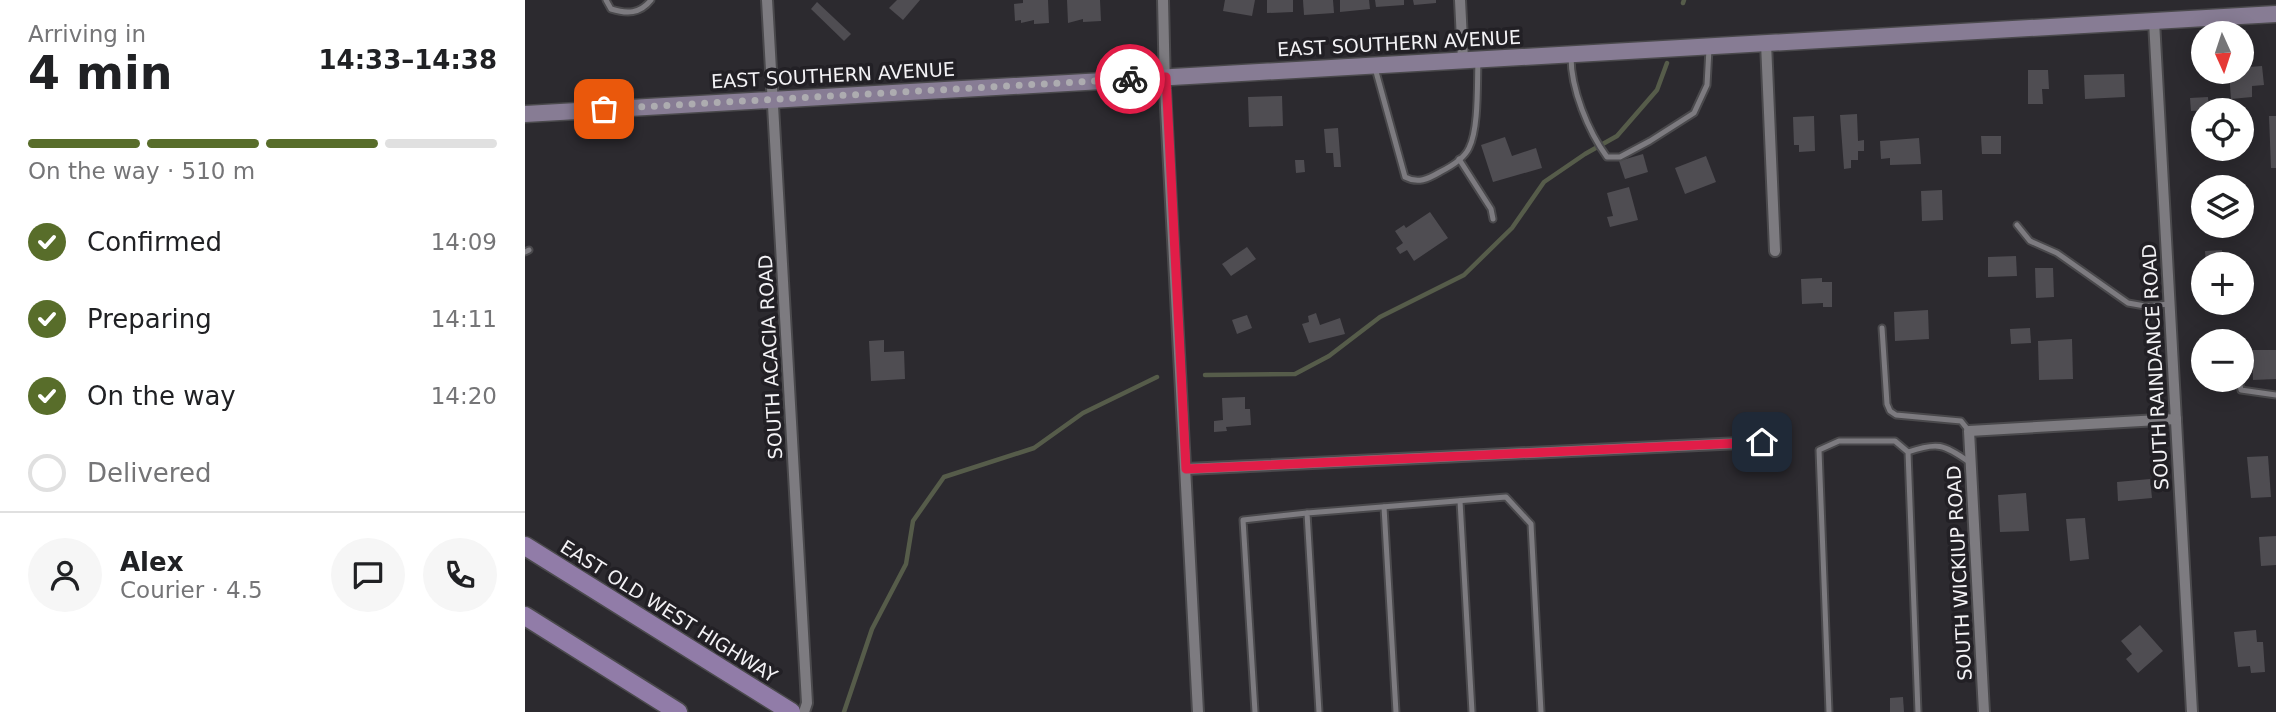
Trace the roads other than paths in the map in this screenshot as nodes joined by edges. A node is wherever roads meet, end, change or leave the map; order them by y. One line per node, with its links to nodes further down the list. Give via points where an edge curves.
1 (606, 0): 2 (lane, via 611,9 627,14 645,8)
2 (652, 0)
3 (767, 0): 14 (street, SOUTH ACACIA ROAD)
4 (1164, 0): 13 (street)
5 (1460, 0): 11 (street)
6 (2276, 14): 7 (street, EAST SOUTHERN AVENUE)
7 (2154, 21): 8 (street, EAST SOUTHERN AVENUE); 20 (street, SOUTH RAINDANCE ROAD)
8 (1766, 43): 9 (street, EAST SOUTHERN AVENUE); 19 (street)
9 (1709, 46): 10 (street, EAST SOUTHERN AVENUE); 10 (lane, via 1707,85 1693,113 1620,157 1607,157 1601,148 1574,90)
10 (1571, 54): 11 (street, EAST SOUTHERN AVENUE)
11 (1471, 60): 12 (street, EAST SOUTHERN AVENUE); 16 (lane, via 1476,112 1469,149)
12 (1374, 65): 13 (street, EAST SOUTHERN AVENUE); 16 (lane, via 1405,177 1414,182 1429,179)
13 (1166, 77): 14 (street, EAST SOUTHERN AVENUE); 29 (street)
14 (772, 100): 15 (street, EAST SOUTHERN AVENUE); 37 (street, SOUTH ACACIA ROAD)
15 (525, 114)
16 (1459, 159): 17 (lane)
17 (1493, 219)
18 (2017, 225): 20 (lane, via 2030,241 2057,253 2128,303)
19 (1775, 251)
20 (2169, 304): 24 (street, SOUTH RAINDANCE ROAD)
21 (1882, 328): 25 (lane, via 1890,411 1961,421)
22 (2254, 392): 23 (lane)
23 (2276, 395)
24 (2176, 419): 25 (street); 47 (street, SOUTH RAINDANCE ROAD)
25 (1969, 432): 28 (street, SOUTH WICKIUP ROAD)
26 (1762, 442): 29 (street)
27 (1908, 452): 28 (lane, via 1927,446 1950,448); 44 (lane, via 1895,442 1839,441 1819,450); 45 (lane)
28 (1971, 463): 46 (street, SOUTH WICKIUP ROAD)
29 (1186, 469): 38 (street)
30 (1460, 501): 31 (lane); 42 (lane); 43 (lane, via 1507,497 1531,524)
31 (1384, 507): 32 (lane); 41 (lane)
32 (1307, 513): 39 (lane, via 1243,520); 40 (lane)
33 (525, 546): 36 (main road, EAST OLD WEST HIGHWAY)
34 (525, 616): 35 (main road)
35 (678, 712)
36 (791, 712)
37 (804, 712)
38 (1198, 712)
39 (1255, 712)
40 (1319, 712)
41 (1396, 712)
42 (1472, 712)
43 (1541, 712)
44 (1829, 712)
45 (1918, 712)
46 (1984, 712)
47 (2192, 712)

